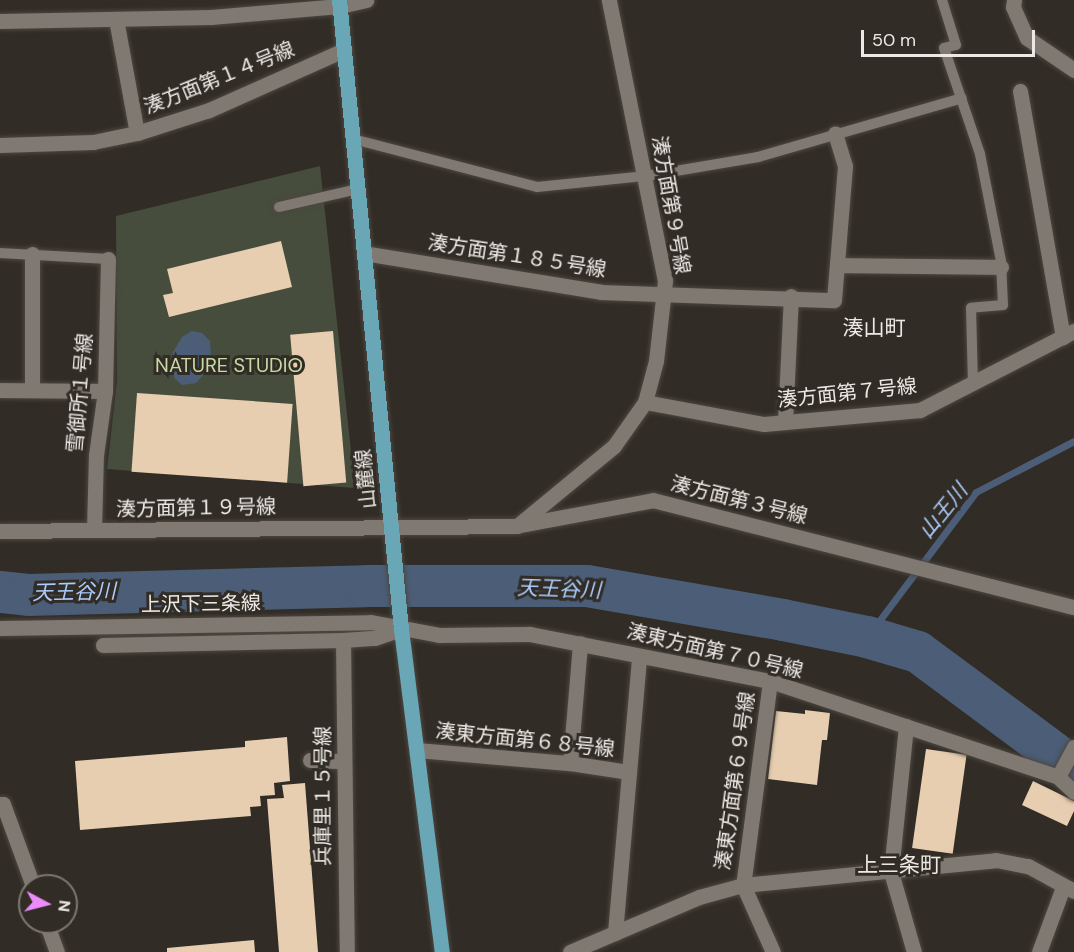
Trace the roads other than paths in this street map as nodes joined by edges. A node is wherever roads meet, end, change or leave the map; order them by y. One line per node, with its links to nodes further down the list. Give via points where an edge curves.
1 (366, 0): 5 (street)
2 (609, 0): 16 (street, 湊方面第９号線)
3 (942, 0): 11 (lane, via 956,45 944,48)
4 (1014, 0): 9 (street, via 1013,7 1027,38)
5 (339, 3): 6 (street, via 211,17); 8 (main road, 山麓線)
6 (117, 19): 7 (street); 12 (street)
7 (0, 21)
8 (344, 50): 12 (street, 湊方面第１４号線, via 209,110); 14 (main road, 山麓線)
9 (1074, 70)
10 (1020, 91): 27 (street)
11 (962, 98): 13 (lane); 24 (lane, via 980,154)
12 (137, 134): 15 (street, 湊方面第１４号線, via 93,142)
13 (835, 134): 16 (lane, via 758,157); 23 (street, via 845,166)
14 (353, 139): 16 (lane, via 537,187); 17 (main road, 山麓線)
15 (0, 145)
16 (646, 176): 25 (street, 湊方面第９号線)
17 (358, 189): 18 (lane); 20 (main road, 山麓線)
18 (279, 207)
19 (0, 253): 21 (lane)
20 (364, 253): 25 (street, 湊方面第１８５号線, via 601,292); 35 (main road, 山麓線)
21 (32, 255): 22 (lane); 30 (street)
22 (108, 259): 31 (street, 雪御所１号線)
23 (837, 265): 24 (street); 26 (street, 湊方面第１８５号線, via 834,300)
24 (1001, 267): 28 (lane, via 1003,304 970,308)
25 (664, 292): 26 (street, 湊方面第１８５号線); 32 (street, 湊方面第９号線, via 656,361)
26 (791, 296): 33 (street)
27 (1068, 334): 28 (street, 湊方面第７号線)
28 (973, 382): 33 (street, 湊方面第７号線, via 920,410)
29 (0, 390): 30 (street)
30 (32, 390): 31 (street)
31 (105, 391): 36 (street, 雪御所１号線, via 96,455)
32 (645, 402): 33 (street, 湊方面第７号線, via 764,424); 34 (street, 湊方面第９号線, via 614,446)
33 (785, 422)
34 (517, 525): 35 (street); 38 (street, 湊方面第３号線, via 653,500)
35 (392, 527): 36 (street, 湊方面第１９号線); 40 (main road, 山麓線)
36 (94, 530): 37 (street, 湊方面第１９号線)
37 (0, 531)
38 (1074, 607)
39 (0, 628): 40 (street, 上沢下三条線, via 371,622)
40 (401, 629): 41 (street, via 375,638); 42 (street, 湊東方面第７０号線, via 439,635 530,634); 48 (main road, 山麓線)
41 (343, 640): 43 (street); 50 (street, 兵庫里１５号線)
42 (580, 644): 44 (street, 湊東方面第７０号線); 51 (street)
43 (104, 645)
44 (639, 656): 45 (street, 湊東方面第７０号線); 52 (street)
45 (770, 681): 46 (street, 湊東方面第７０号線); 58 (street, 湊東方面第６９号線)
46 (906, 726): 53 (street, 湊東方面第７０号線); 56 (street)
47 (1074, 747): 53 (street)
48 (417, 750): 51 (street, 湊東方面第６８号線); 64 (main road, 山麓線)
49 (310, 760): 50 (street)
50 (344, 761): 63 (street, 兵庫里１５号線)
51 (570, 763): 52 (street, 湊東方面第６８号線)
52 (629, 772): 60 (street)
53 (1059, 774): 54 (street, 湊東方面第７０号線)
54 (1074, 792)
55 (0, 804): 57 (street)
56 (891, 872): 58 (street); 59 (street, via 996,860 1028,866); 67 (street)
57 (29, 874)
58 (742, 885): 60 (street, via 699,897); 66 (street, 湊東方面第６９号線)
59 (1069, 889): 68 (street)
60 (615, 933): 65 (street)
61 (50, 934): 62 (street)
62 (57, 952)
63 (346, 952)
64 (442, 952)
65 (570, 952)
66 (773, 952)
67 (914, 952)
68 (1039, 952)

